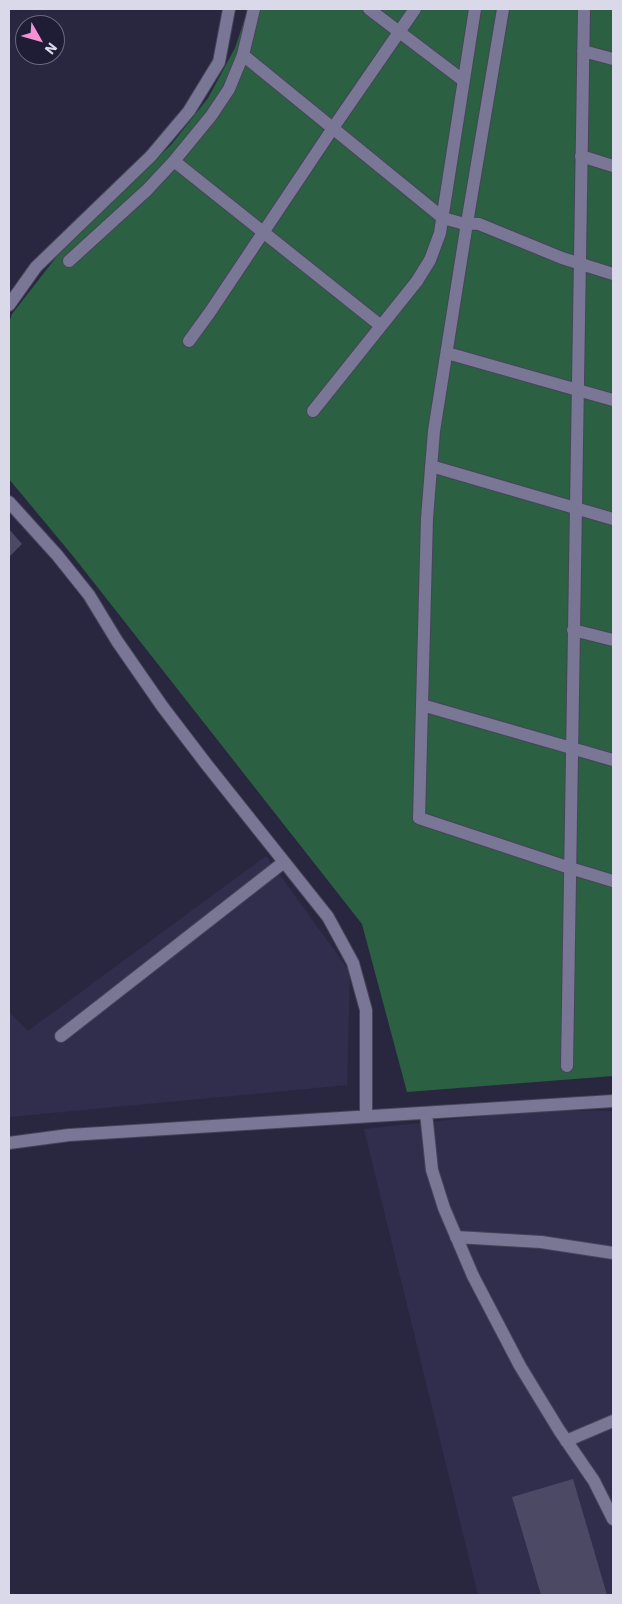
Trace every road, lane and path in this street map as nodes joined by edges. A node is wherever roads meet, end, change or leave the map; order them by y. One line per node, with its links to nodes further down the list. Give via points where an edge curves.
1 (229, 9): 23 (street, via 219,62 189,111 151,156 36,267)
2 (254, 9): 10 (street)
3 (369, 9): 8 (street)
4 (415, 9): 8 (street)
5 (475, 9): 12 (street)
6 (503, 9): 18 (street)
7 (584, 9): 9 (street)
8 (399, 32): 12 (street); 13 (street)
9 (583, 51): 11 (street); 14 (street)
10 (243, 55): 13 (street); 15 (street, via 229,89)
11 (613, 59)
12 (464, 81): 17 (street)
13 (333, 128): 17 (street); 19 (street)
14 (581, 156): 16 (street); 21 (street)
15 (174, 161): 19 (street); 20 (street)
16 (613, 166)
17 (443, 218): 18 (street); 24 (street, via 430,260)
18 (467, 223): 21 (street, via 479,224); 26 (street)
19 (264, 232): 24 (street); 25 (street)
20 (69, 261)
21 (579, 263): 22 (street); 27 (street)
22 (613, 274)
23 (9, 305)
24 (381, 326): 29 (street)
25 (189, 341)
26 (447, 353): 27 (street); 30 (street)
27 (577, 390): 28 (street); 32 (street)
28 (613, 400)
29 (314, 412)
30 (431, 466): 32 (street); 36 (street)
31 (9, 502): 39 (street, via 89,595 162,706)
32 (576, 508): 33 (street); 34 (street)
33 (613, 519)
34 (574, 630): 35 (street); 37 (street)
35 (613, 640)
36 (422, 705): 37 (street); 40 (street, via 419,818)
37 (572, 748): 38 (street); 40 (street)
38 (613, 760)
39 (284, 862): 42 (street); 46 (street, via 328,917 353,963 366,1010)
40 (570, 868): 41 (street); 43 (street)
41 (613, 881)
42 (61, 1036)
43 (566, 1066)
44 (613, 1101): 45 (street)
45 (426, 1112): 46 (street); 48 (street, via 432,1170)
46 (366, 1116): 47 (street, via 68,1135)
47 (9, 1143)
48 (456, 1237): 49 (street, via 541,1242); 51 (street, via 520,1366)
49 (613, 1253)
50 (613, 1421): 51 (street)
51 (566, 1441): 52 (street, via 594,1480)
52 (613, 1518)

